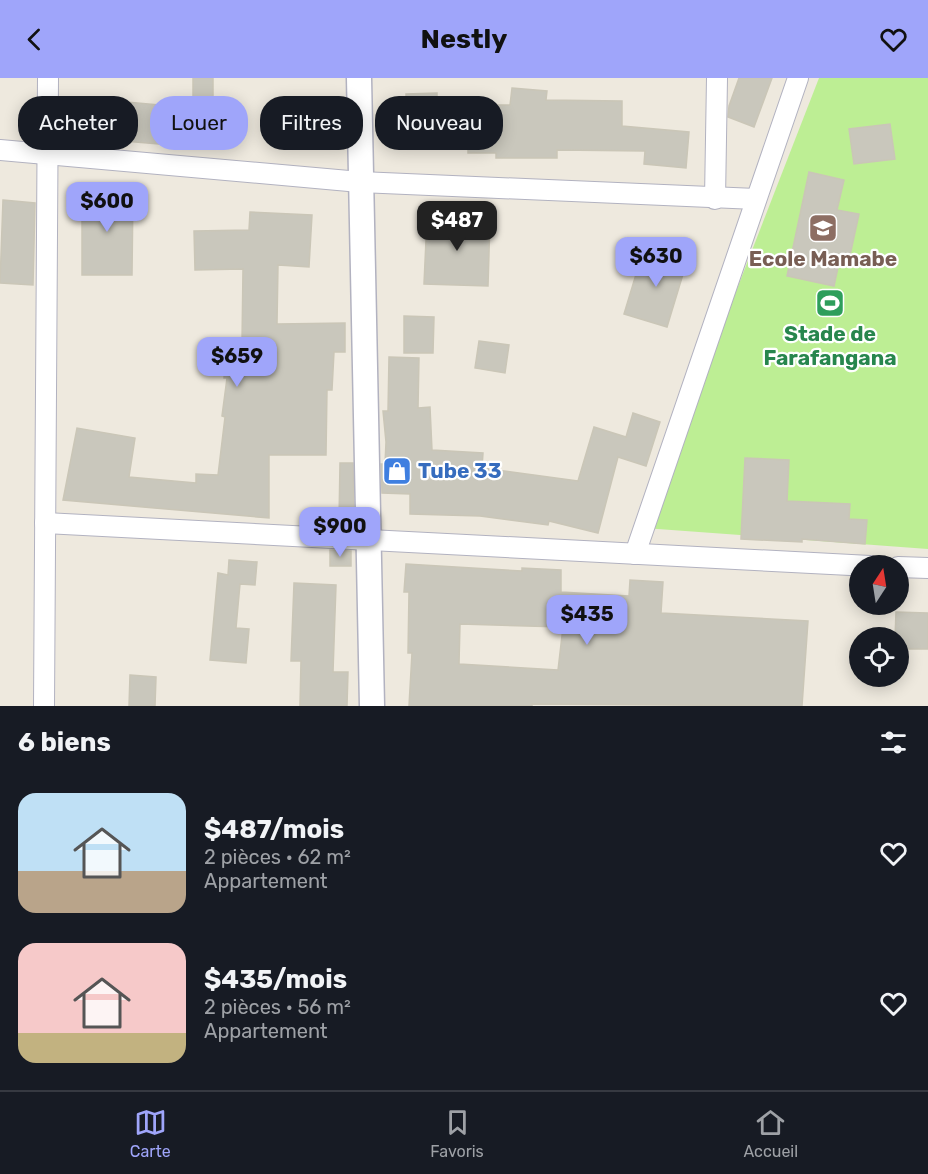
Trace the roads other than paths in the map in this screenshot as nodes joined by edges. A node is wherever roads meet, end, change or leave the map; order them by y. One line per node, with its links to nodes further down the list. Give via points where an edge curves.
1 (48, 78): 6 (street)
2 (359, 78): 7 (street)
3 (717, 78): 8 (street)
4 (798, 78): 9 (street)
5 (0, 150): 6 (street)
6 (48, 154): 7 (street); 10 (street)
7 (360, 182): 8 (street); 11 (street)
8 (715, 199): 9 (street)
9 (756, 200): 12 (street)
10 (45, 524): 11 (street); 16 (street)
11 (369, 540): 12 (street); 17 (street)
12 (635, 554): 13 (street)
13 (849, 565)
14 (909, 567): 15 (street)
15 (928, 568)
16 (44, 706)
17 (372, 706)

